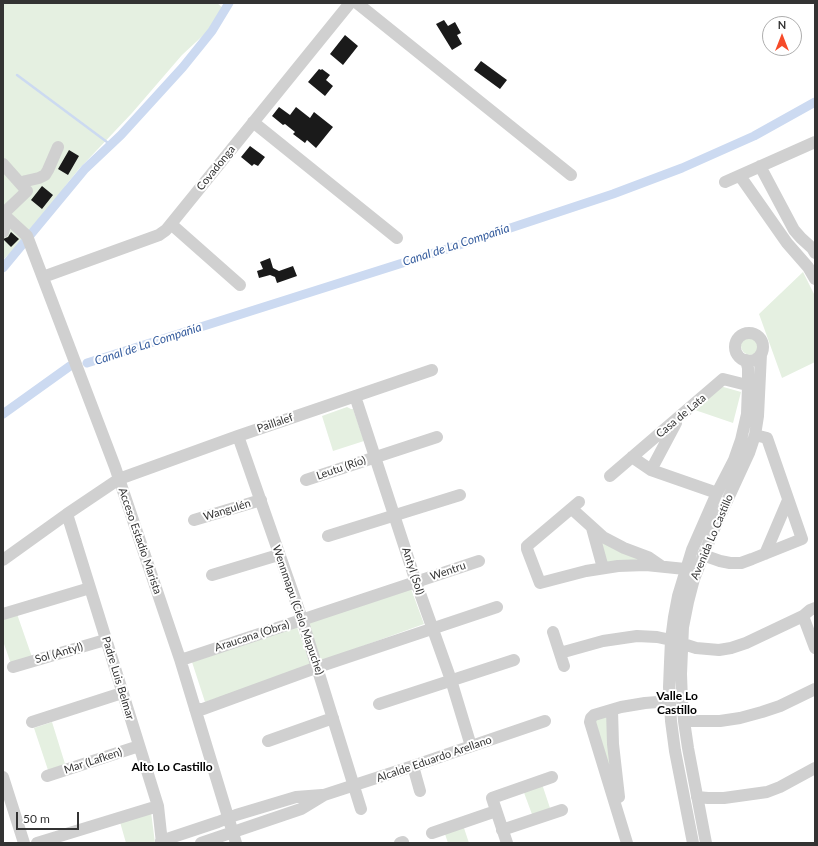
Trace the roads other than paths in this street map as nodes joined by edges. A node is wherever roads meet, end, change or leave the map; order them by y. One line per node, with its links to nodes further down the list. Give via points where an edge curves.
1 (350, 3): 3 (street, Covadonga)
2 (357, 3): 8 (street)
3 (254, 122): 13 (street, Covadonga); 16 (street)
4 (815, 142): 7 (street)
5 (58, 147): 11 (street, via 45,175)
6 (3, 164): 11 (street)
7 (760, 166): 9 (street); 17 (street, via 794,230)
8 (571, 175)
9 (740, 176): 10 (street); 19 (street)
10 (726, 182)
11 (20, 183): 12 (street, via 27,191)
12 (4, 212): 18 (street, Acceso Estadio Marista, via 27,236)
13 (171, 224): 18 (street, Covadonga, via 159,235); 20 (street)
14 (3, 228): 15 (street)
15 (3, 232)
16 (397, 238)
17 (815, 253)
18 (43, 277): 34 (street, Acceso Estadio Marista)
19 (815, 279)
20 (240, 285)
21 (761, 354): 22 (street, via 754,359); 22 (street, Avenida Lo Castillo, via 762,345 758,337 750,333 741,335 735,347 738,355); 24 (street, Avenida Lo Castillo)
22 (746, 360): 24 (street, Avenida Lo Castillo)
23 (432, 370): 25 (street, Paillalef)
24 (754, 387): 26 (street, Casa de Lata, via 724,380); 27 (street, Avenida Lo Castillo, via 758,416); 36 (street, Avenida Lo Castillo, via 741,440)
25 (355, 396): 28 (street, Paillalef); 30 (street, Antyl (Sol))
26 (678, 418): 31 (street, Casa de Lata); 32 (street)
27 (755, 435): 39 (street, via 767,438); 47 (street, Avenida Lo Castillo)
28 (238, 436): 34 (street, Paillalef); 38 (street, Wennmapu (Cielo Mapuche))
29 (437, 437): 30 (street, Leutu (Río))
30 (375, 457): 35 (street, Leutu (Río)); 41 (street, Antyl (Sol))
31 (632, 457): 32 (street); 33 (street, Casa de Lata)
32 (651, 470): 36 (street)
33 (610, 476)
34 (119, 479): 40 (street, Paillalef); 67 (street, Acceso Estadio Marista)
35 (306, 480)
36 (717, 493): 52 (street, Avenida Lo Castillo)
37 (460, 495): 41 (street)
38 (261, 500): 42 (street, Wangulén); 45 (street, Wennmapu (Cielo Mapuche))
39 (788, 500): 46 (street); 46 (street, via 802,538)
40 (67, 514): 48 (street, Paillalef); 55 (street, Padre Luis Belmar)
41 (395, 515): 44 (street); 54 (street, Antyl (Sol))
42 (194, 520)
43 (592, 528): 50 (street, via 612,542 648,557); 51 (street); 51 (street, via 575,506 527,546 527,549 540,584)
44 (328, 536)
45 (278, 552): 53 (street, via 275,556); 60 (street, Wennmapu (Cielo Mapuche))
46 (765, 554): 47 (street, via 741,563 720,561)
47 (703, 555): 64 (street, Avenida Lo Castillo)
48 (3, 560)
49 (479, 561): 54 (street, Wentru)
50 (661, 566): 51 (street); 52 (street)
51 (603, 568)
52 (685, 569): 64 (street, Avenida Lo Castillo, via 674,617)
53 (212, 575)
54 (416, 582): 60 (street, Araucana (Obra)); 61 (street, Antyl (Sol))
55 (90, 588): 58 (street); 63 (street, Padre Luis Belmar)
56 (497, 607): 61 (street)
57 (815, 608): 59 (street)
58 (3, 614)
59 (803, 616): 64 (street, via 731,648 709,650); 65 (street)
60 (302, 619): 67 (street, Araucana (Obra)); 71 (street, Wennmapu (Cielo Mapuche))
61 (432, 628): 71 (street); 72 (street, Antyl (Sol))
62 (553, 632): 66 (street)
63 (106, 640): 70 (street, Sol (Antyl)); 74 (street, Padre Luis Belmar)
64 (677, 642): 66 (street, via 637,636 602,641); 75 (street, Avenida Lo Castillo, via 670,662); 81 (street, Avenida Lo Castillo)
65 (815, 648)
66 (560, 653): 69 (street)
67 (180, 659): 77 (street, Acceso Estadio Marista)
68 (514, 660): 72 (street)
69 (564, 666)
70 (13, 667)
71 (318, 667): 77 (street, via 203,709); 79 (street, Wennmapu (Cielo Mapuche))
72 (451, 680): 76 (street); 85 (street, Antyl (Sol))
73 (815, 688): 81 (street, via 780,706 740,718)
74 (122, 693): 82 (street); 84 (street, Padre Luis Belmar)
75 (670, 701): 78 (street); 109 (street, Avenida Lo Castillo, via 675,751)
76 (380, 704)
77 (195, 709): 99 (street, Acceso Estadio Marista)
78 (612, 710): 102 (street, via 613,744); 102 (street, via 594,715 590,722)
79 (333, 718): 83 (street); 91 (street, Wennmapu (Cielo Mapuche))
80 (545, 721): 85 (street, Alcalde Eduardo Arellano)
81 (684, 721): 94 (street, Avenida Lo Castillo)
82 (32, 722)
83 (268, 740)
84 (139, 746): 88 (street, Mar (Lafken)); 95 (street, Padre Luis Belmar)
85 (471, 746): 86 (street, Alcalde Eduardo Arellano)
86 (413, 766): 91 (street, Alcalde Eduardo Arellano); 92 (street)
87 (815, 768): 94 (street, via 767,792 724,798)
88 (47, 776)
89 (3, 777): 105 (street)
90 (552, 777): 98 (street, via 492,798)
91 (354, 785): 93 (street, Alcalde Eduardo Arellano); 96 (street, Wennmapu (Cielo Mapuche))
92 (420, 791)
93 (324, 795): 99 (street, Alcalde Eduardo Arellano, via 296,797); 103 (street, Alcalde Eduardo Arellano, via 301,809)
94 (697, 797): 109 (street, Avenida Lo Castillo)
95 (158, 806): 104 (street, Padre Luis Belmar); 106 (street)
96 (361, 809)
97 (562, 810): 100 (street)
98 (496, 811): 100 (street); 101 (street)
99 (228, 818): 103 (street, Acceso Estadio Marista); 104 (street, Alcalde Eduardo Arellano)
100 (502, 830): 108 (street)
101 (432, 833)
102 (626, 837)
103 (234, 838): 107 (street, Alcalde Eduardo Arellano)
104 (162, 842)
105 (24, 843)
106 (37, 843)
107 (200, 843)
108 (507, 843)
109 (701, 843)

